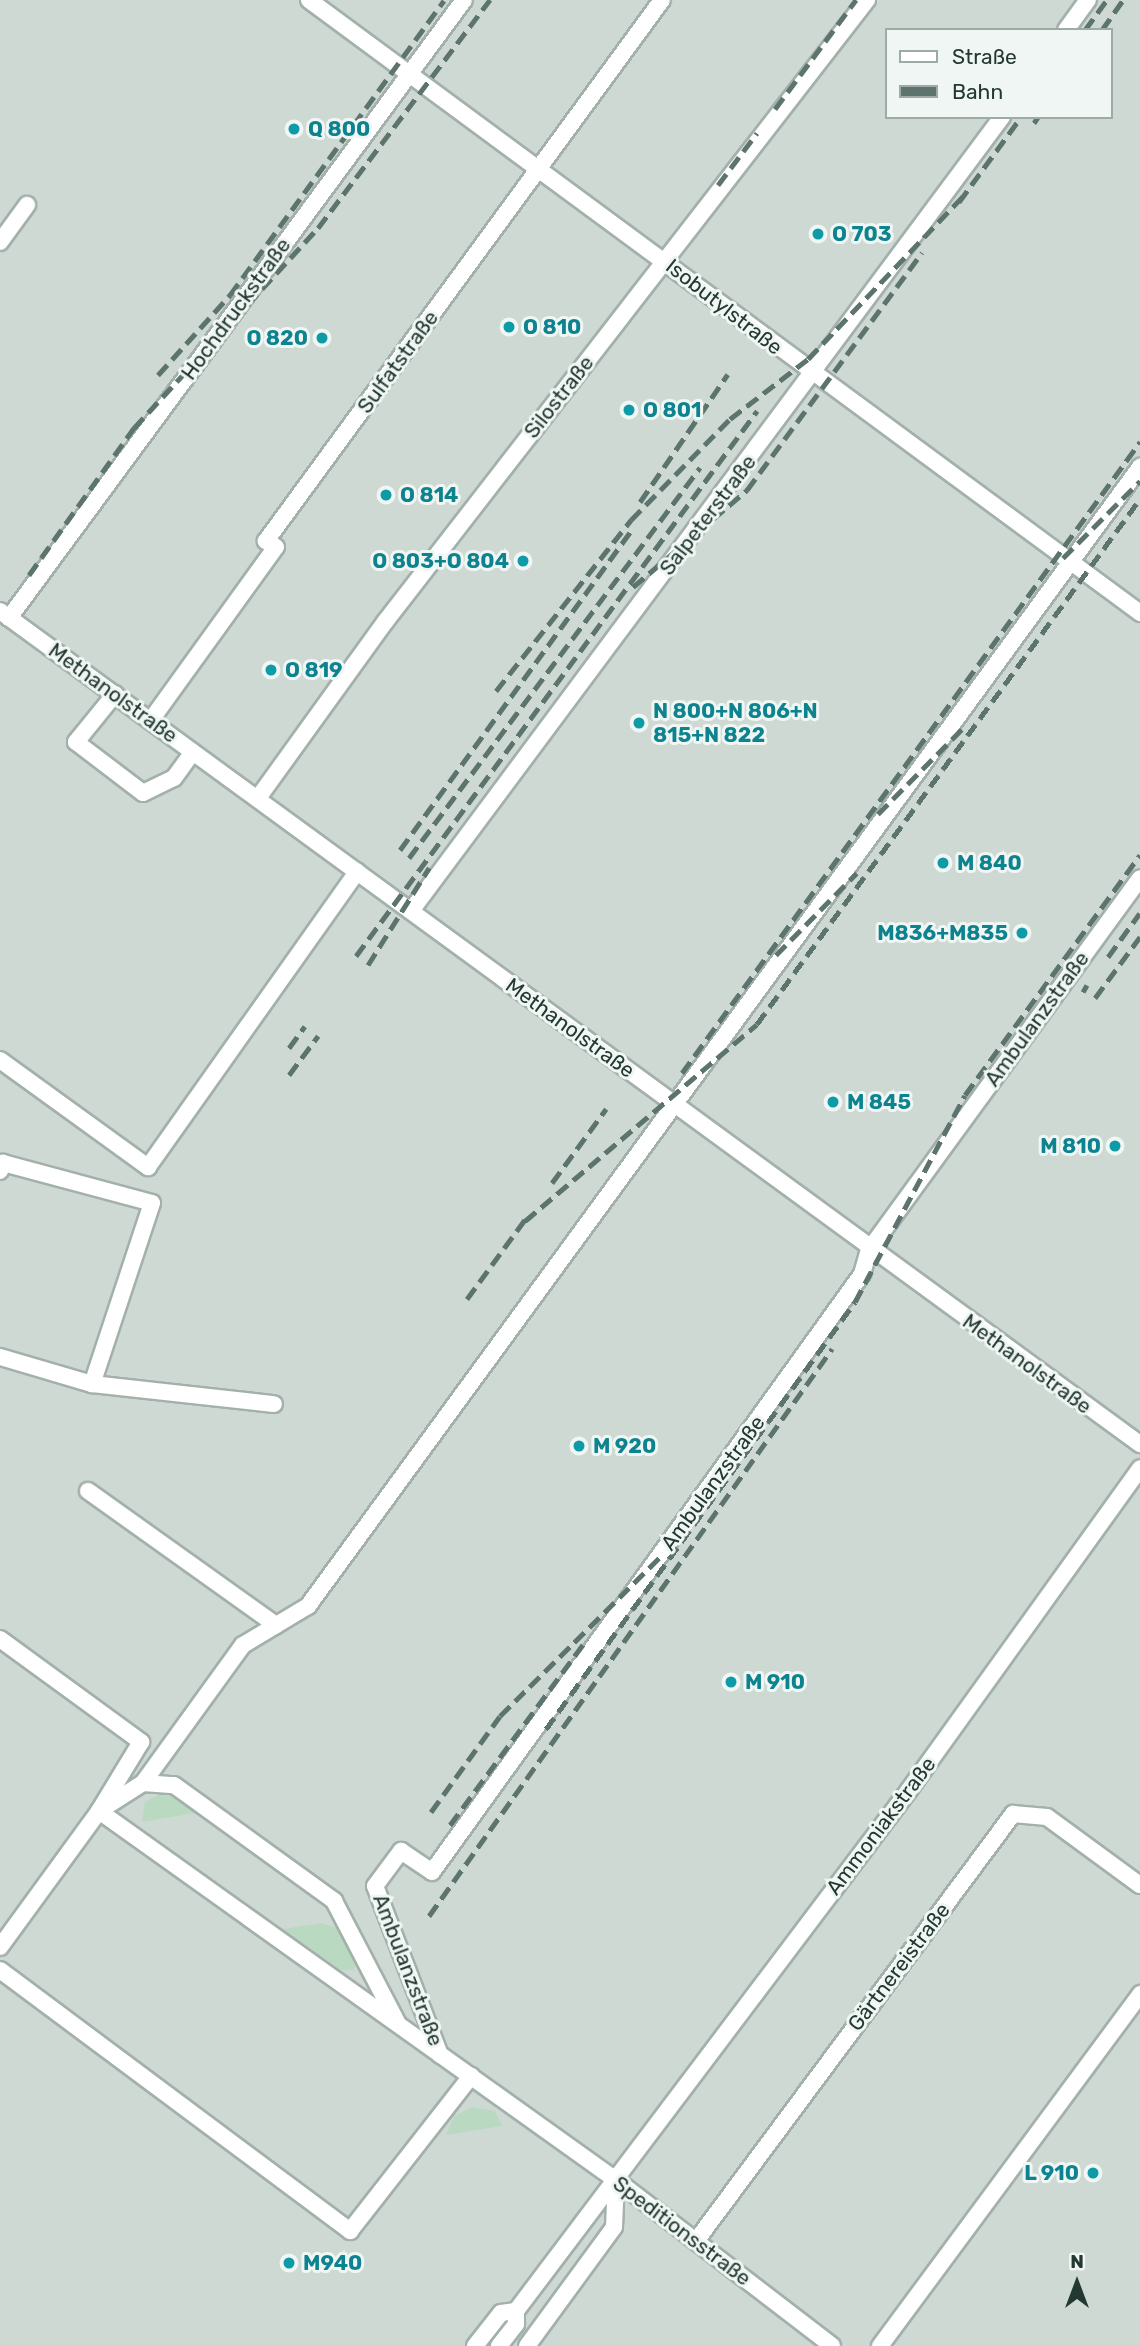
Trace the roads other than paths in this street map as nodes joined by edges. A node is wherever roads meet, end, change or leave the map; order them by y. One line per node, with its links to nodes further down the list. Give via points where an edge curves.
1 (309, 0): 7 (street, Isobutylstraße)
2 (464, 0): 7 (street, Hochdruckstraße)
3 (662, 0): 9 (street, Sulfatstraße)
4 (867, 0): 12 (street, Silostraße)
5 (1088, 0): 6 (street)
6 (1067, 28)
7 (409, 73): 9 (street, Isobutylstraße); 17 (street, Hochdruckstraße)
8 (1001, 119): 13 (street, Salpeterstraße)
9 (538, 169): 12 (street, Isobutylstraße); 19 (street, Sulfatstraße, via 266,541 276,547)
10 (27, 205): 11 (street)
11 (0, 242)
12 (664, 260): 13 (street, Isobutylstraße); 21 (street, Silostraße)
13 (814, 375): 15 (street, Isobutylstraße); 24 (street, Salpeterstraße)
14 (1140, 467): 15 (street)
15 (1068, 561): 16 (street, Isobutylstraße); 26 (street)
16 (1140, 613)
17 (4, 614): 18 (street, Methanolstraße)
18 (115, 694): 19 (street, Methanolstraße); 20 (street, via 76,742 143,793 174,778)
19 (151, 720): 20 (street, Methanolstraße)
20 (193, 752): 21 (street, Methanolstraße)
21 (258, 798): 22 (street, Methanolstraße)
22 (357, 872): 24 (street, Methanolstraße); 25 (street, via 148,1167)
23 (1140, 878): 28 (street, Ambulanzstraße)
24 (411, 911): 26 (street, Methanolstraße)
25 (0, 1060)
26 (674, 1104): 28 (street, Methanolstraße); 35 (street, via 308,1606)
27 (1, 1165): 30 (street, via 152,1203)
28 (869, 1250): 32 (street, Methanolstraße); 44 (street, Ambulanzstraße, via 862,1274 432,1872 401,1851 375,1886)
29 (0, 1357): 30 (street)
30 (92, 1384): 31 (street)
31 (274, 1404)
32 (1140, 1444)
33 (1140, 1468): 46 (street, Ammoniakstraße, via 909,1790)
34 (88, 1491): 35 (street)
35 (276, 1625): 37 (street, via 243,1645)
36 (0, 1639): 38 (street, via 141,1742)
37 (143, 1783): 38 (street); 43 (street, via 174,1785 334,1901)
38 (99, 1811): 40 (street); 43 (street, Speditionsstraße)
39 (1140, 1885): 47 (street, Gärtnereistraße, via 1047,1818 1013,1814)
40 (0, 1947)
41 (0, 1969): 45 (street, via 350,2231)
42 (1140, 1993): 54 (street)
43 (398, 2024): 44 (street, Speditionsstraße)
44 (440, 2055): 45 (street, Speditionsstraße)
45 (471, 2076): 46 (street, Speditionsstraße)
46 (616, 2180): 47 (street, Speditionsstraße); 48 (street, Ammoniakstraße); 49 (street, via 614,2227)
47 (696, 2241): 53 (street, Speditionsstraße)
48 (516, 2318): 49 (street, Ammoniakstraße); 50 (street, Ammoniakstraße, via 501,2313); 51 (street, Ammoniakstraße)
49 (547, 2318): 52 (street)
50 (475, 2346)
51 (499, 2346)
52 (527, 2346)
53 (832, 2346)
54 (880, 2346)

